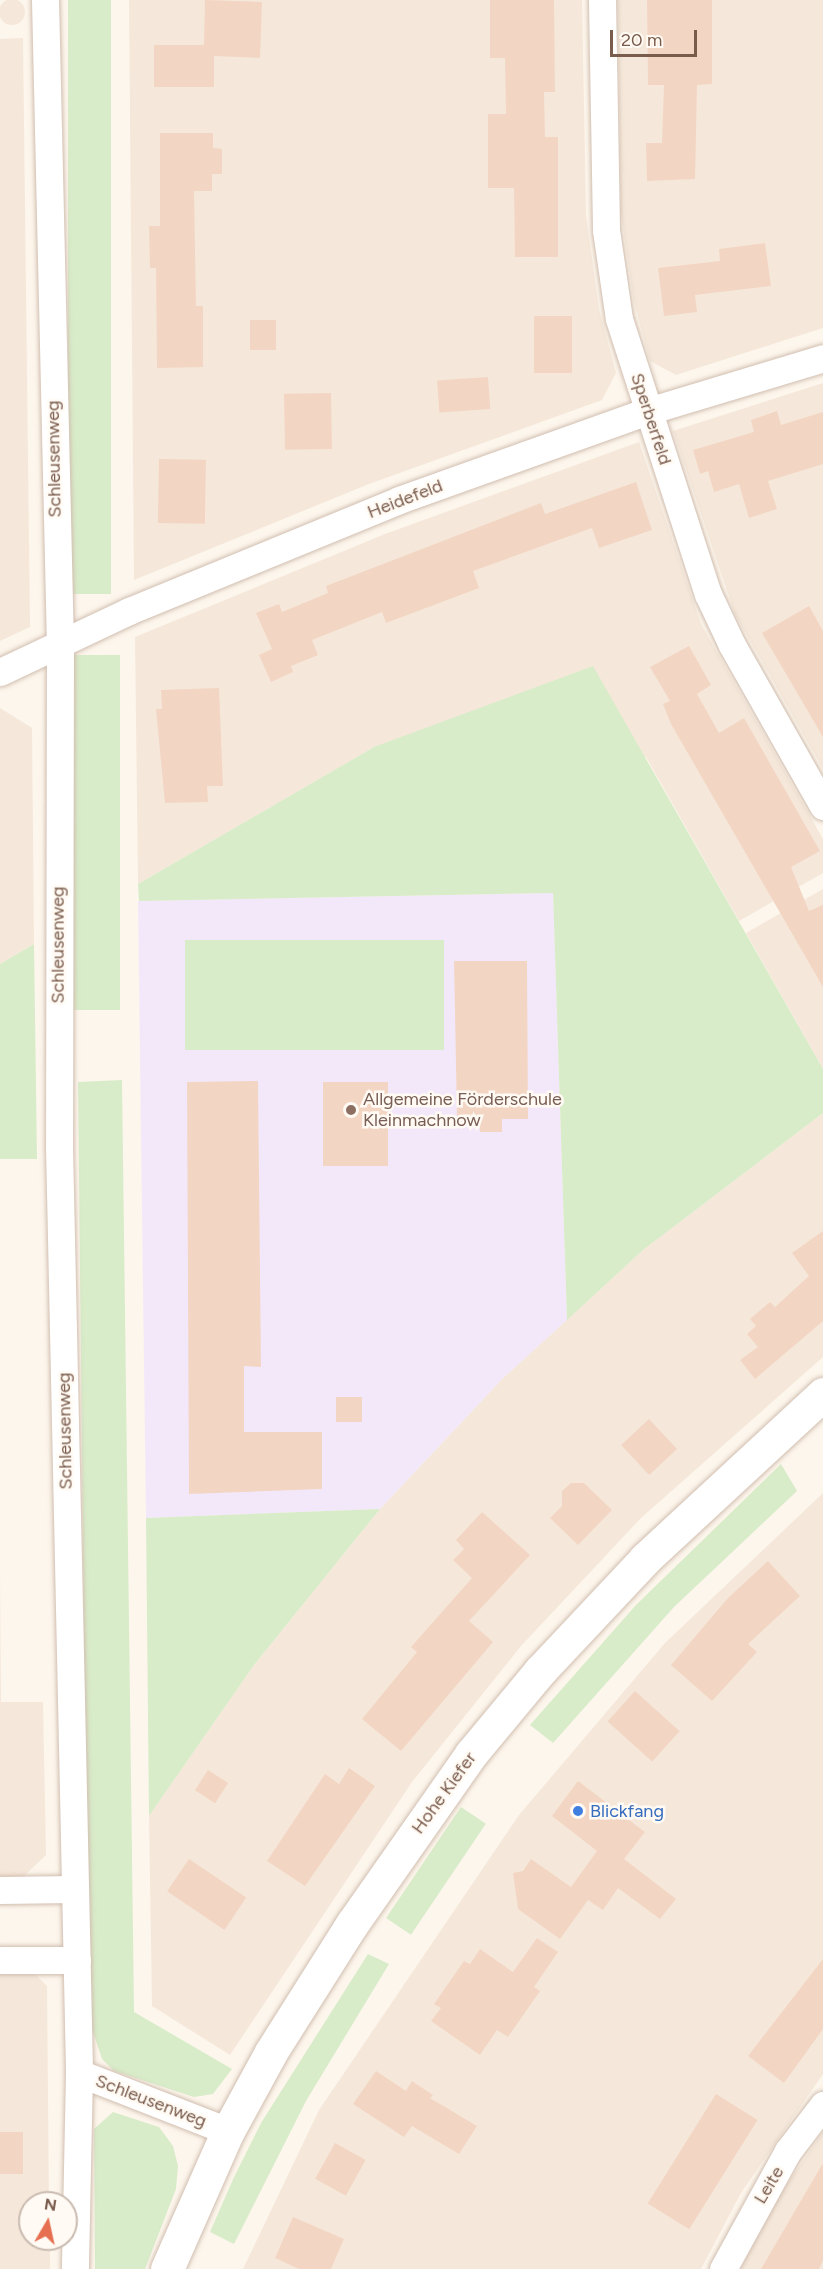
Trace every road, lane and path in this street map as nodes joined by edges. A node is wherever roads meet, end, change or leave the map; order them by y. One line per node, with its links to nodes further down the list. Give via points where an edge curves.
1 (45, 0): 5 (street, Schleusenweg)
2 (602, 0): 4 (street, Sperberfeld, via 606,230 619,320)
3 (823, 358): 4 (street, Heidefeld)
4 (648, 411): 5 (street, Heidefeld, via 399,500); 7 (street, Sperberfeld, via 708,594 732,645)
5 (60, 644): 6 (street, Heidefeld); 9 (street, Schleusenweg, via 59,1146)
6 (0, 672)
7 (823, 806)
8 (823, 1394): 15 (street, Hohe Kiefer, via 652,1551 540,1671 471,1754 352,1924 271,2052)
9 (74, 1889): 10 (street); 12 (street, Schleusenweg)
10 (0, 1890)
11 (0, 1960): 12 (street)
12 (76, 1960): 13 (street, Schleusenweg)
13 (79, 2073): 15 (street, Schleusenweg); 16 (street)
14 (823, 2105): 18 (street, Leite, via 788,2151)
15 (228, 2131): 17 (street, Hohe Kiefer)
16 (75, 2269)
17 (167, 2269)
18 (723, 2269)

